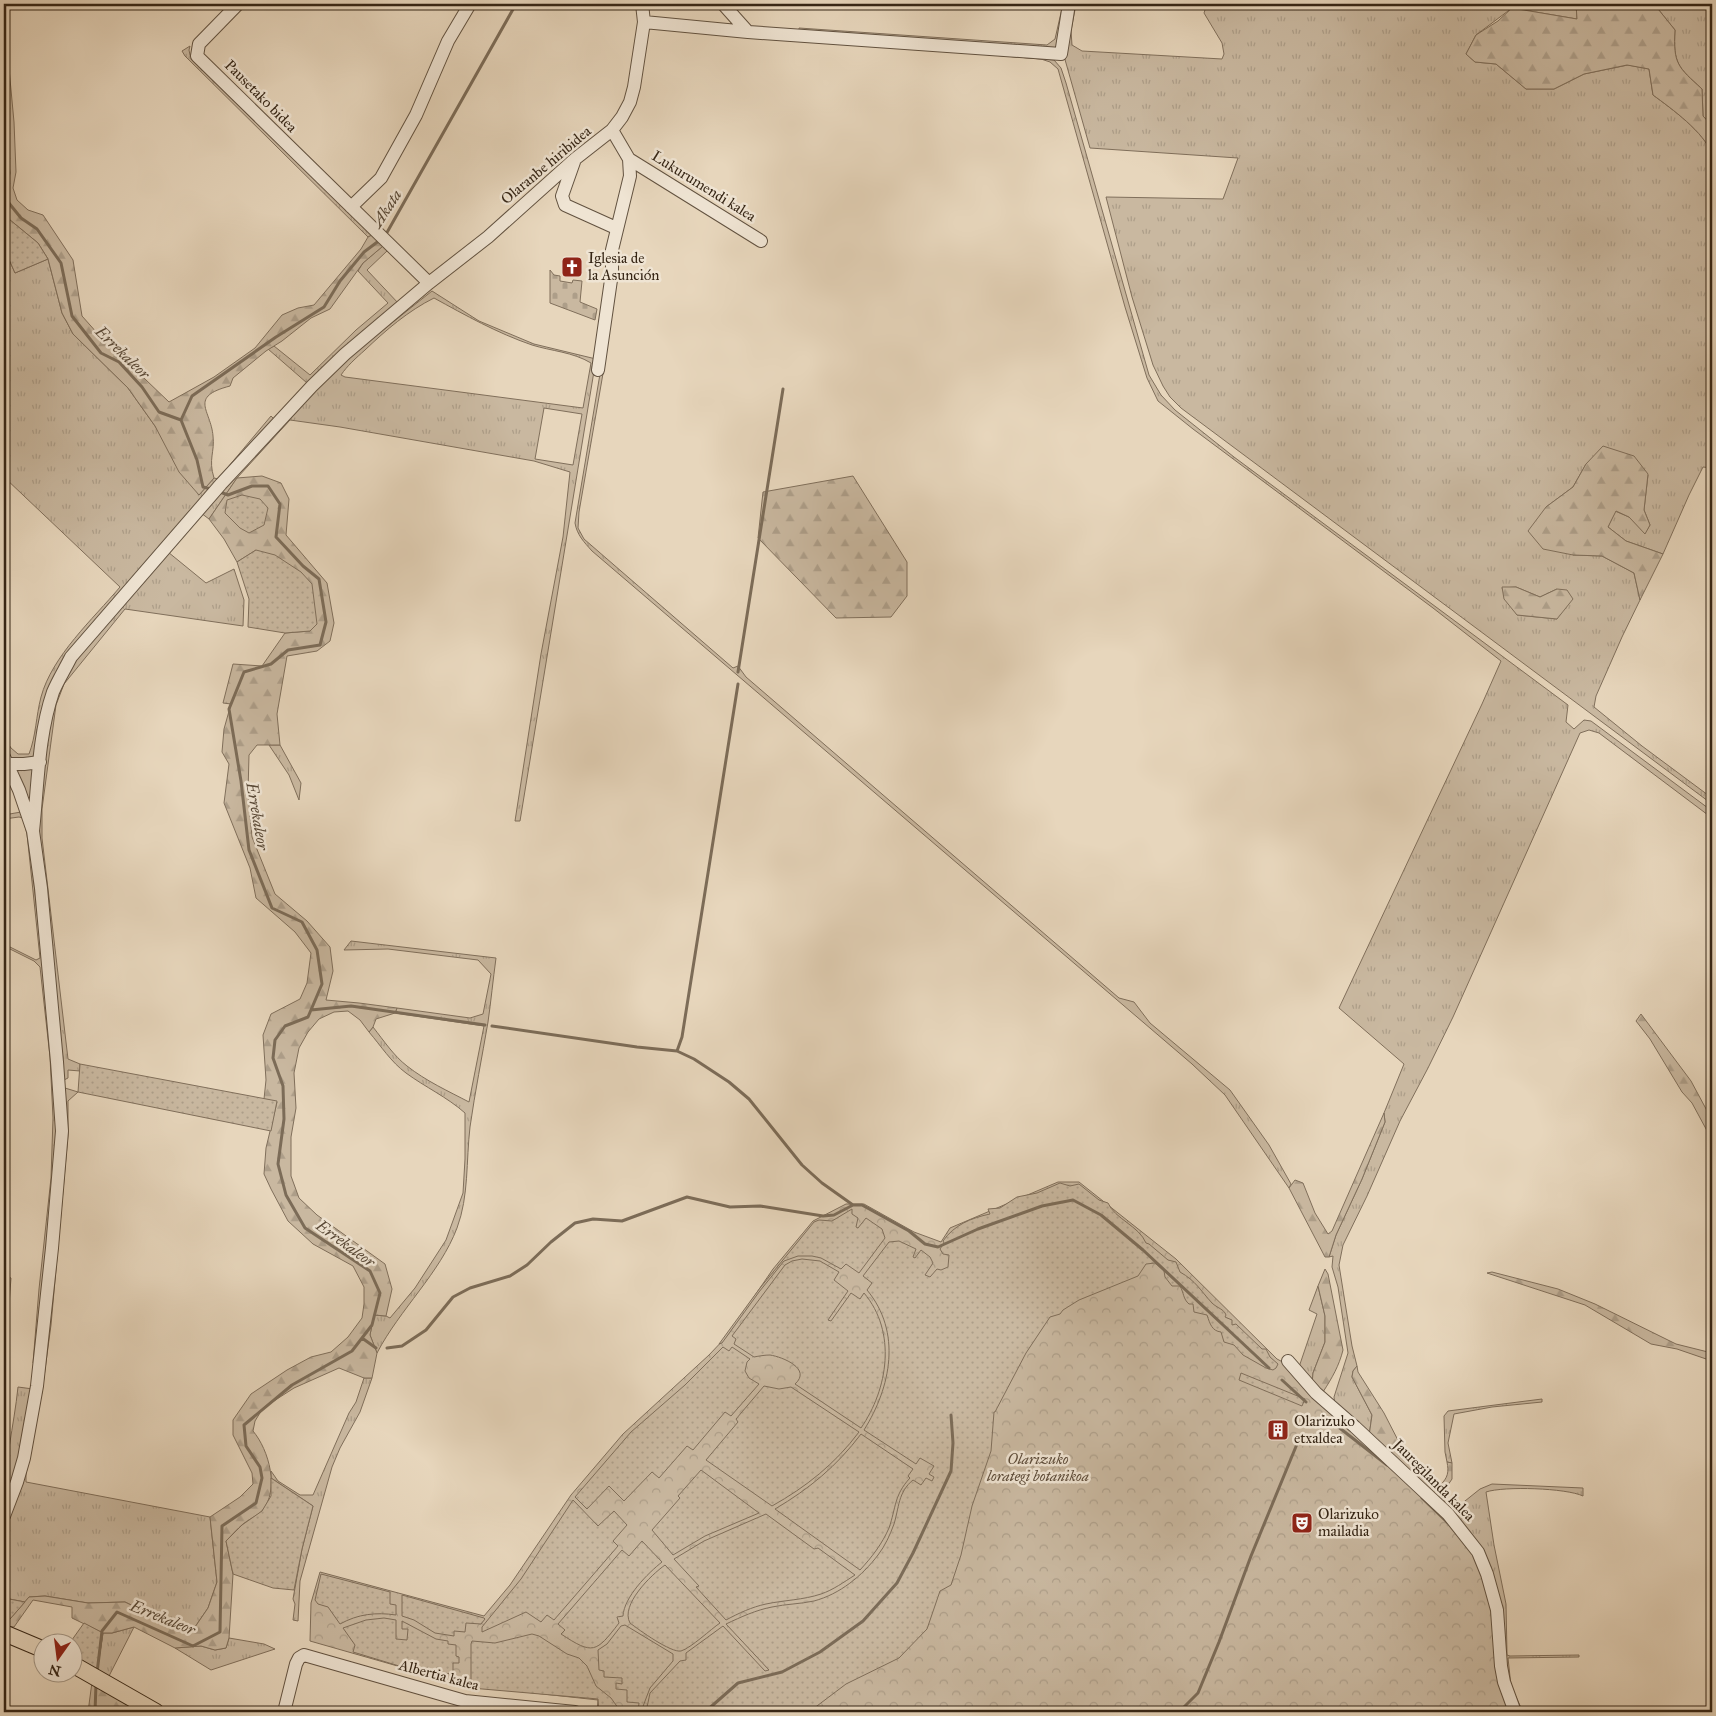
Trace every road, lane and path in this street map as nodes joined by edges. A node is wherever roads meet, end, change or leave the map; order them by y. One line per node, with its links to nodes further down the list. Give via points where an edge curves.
1 (238, 4): 11 (street, Pausetako bidea, via 199,44 197,56)
2 (470, 4): 11 (street, via 448,40 416,115 381,178)
3 (642, 4): 6 (street, Olaranbe hiribidea)
4 (723, 4): 7 (street)
5 (1069, 4): 7 (street, via 1061,54)
6 (644, 22): 7 (street); 8 (street, Olaranbe hiribidea, via 630,102)
7 (748, 32)
8 (612, 130): 9 (street, Olaranbe hiribidea); 10 (street)
9 (575, 159): 12 (street, via 562,196 565,205); 14 (street, Olaranbe hiribidea, via 488,237)
10 (629, 159): 12 (street, via 630,176); 13 (street, Lukurumendi kalea)
11 (350, 208): 14 (street, Pausetako bidea)
12 (616, 228): 15 (street)
13 (761, 241)
14 (429, 283): 17 (street, Olaranbe hiribidea, via 312,386 201,507 66,665 48,711)
15 (598, 370)
16 (6, 761): 17 (street); 18 (street)
17 (40, 762): 18 (street, Olaranbe hiribidea)
18 (33, 831): 20 (street, via 62,1131 37,1386 24,1458)
19 (1288, 1361): 28 (street, Jauregilanda kalea, via 1316,1393 1448,1514 1478,1552 1497,1610 1501,1666)
20 (4, 1516)
21 (4, 1633): 22 (main road)
22 (32, 1645)
23 (82, 1669): 25 (main road)
24 (465, 1707): 26 (street, Albertia kalea, via 304,1655 298,1658); 27 (street, Albertia kalea)
25 (156, 1712)
26 (284, 1712)
27 (575, 1712)
28 (1515, 1712)

